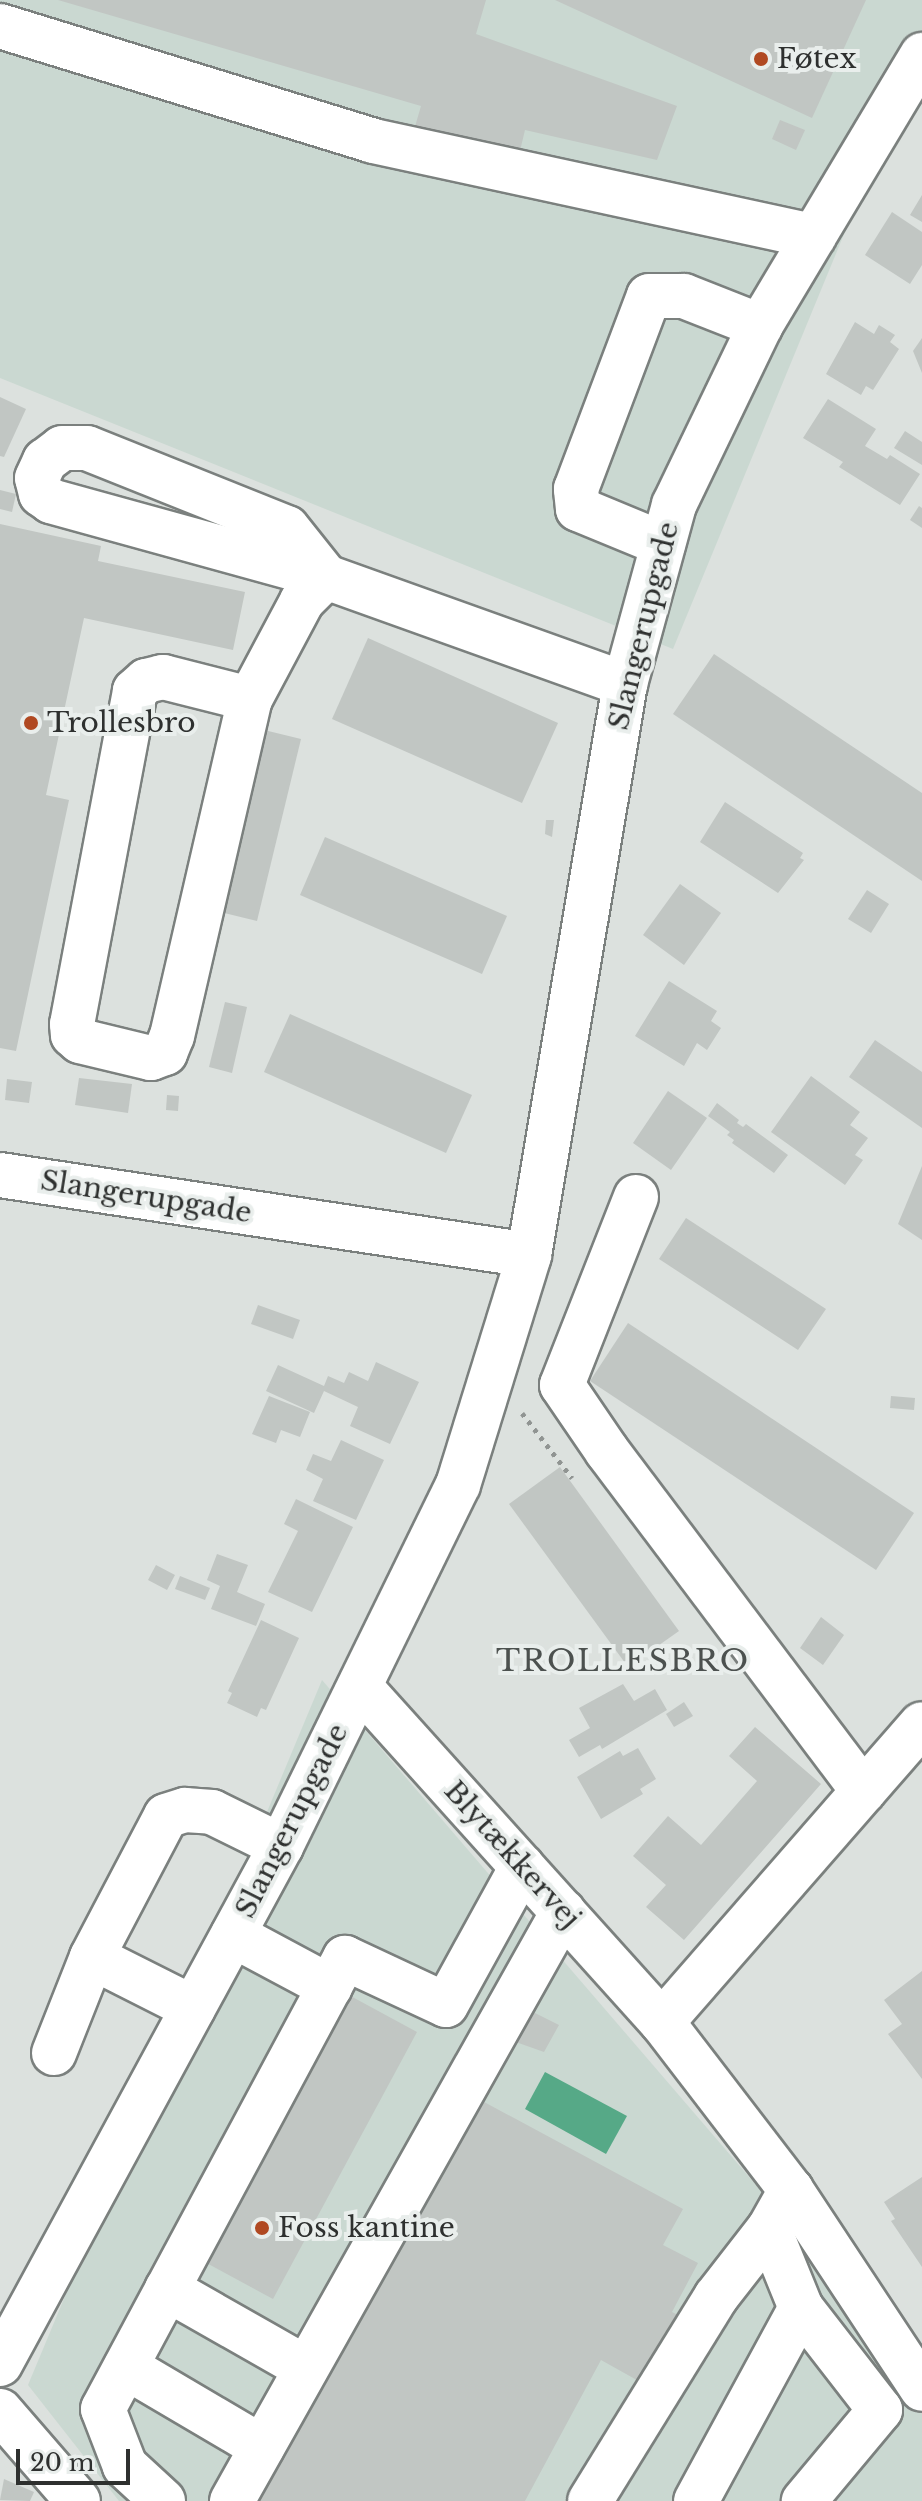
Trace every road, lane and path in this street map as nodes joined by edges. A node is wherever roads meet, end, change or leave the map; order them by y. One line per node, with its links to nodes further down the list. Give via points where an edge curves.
1 (0, 26): 3 (street, via 373,141)
2 (922, 55): 3 (street, Slangerupgade)
3 (814, 236): 4 (street, Slangerupgade)
4 (760, 326): 5 (street, Slangerupgade, via 674,505); 5 (street, via 684,296 649,296 576,489 578,509)
5 (663, 544): 7 (street, Slangerupgade)
6 (326, 577): 6 (street, via 287,528 87,448 62,448 45,461 37,478 41,494 51,501); 7 (street); 8 (street, via 302,601)
7 (625, 684): 11 (street, Slangerupgade)
8 (250, 699): 8 (street, via 165,1053 151,1058 80,1041 72,1024 135,691 146,681 163,677)
9 (0, 1175): 11 (street, Slangerupgade)
10 (636, 1197): 14 (street, via 562,1385)
11 (529, 1255): 12 (street, Slangerupgade, via 458,1485)
12 (361, 1688): 15 (street, Slangerupgade); 16 (street, Blytækkervej)
13 (922, 1724): 14 (street)
14 (863, 1791): 24 (street)
15 (281, 1846): 18 (street, Slangerupgade); 19 (street, via 212,1812 185,1810 166,1816)
16 (522, 1867): 17 (street, Blytækkervej); 20 (street)
17 (563, 1912): 22 (street); 24 (street, Blytækkervej)
18 (233, 1935): 21 (street); 23 (street, Slangerupgade)
19 (92, 1957): 23 (street); 25 (street)
20 (464, 1972): 21 (street, via 446,2005 345,1958); 22 (street)
21 (330, 1987): 28 (street)
22 (514, 1998): 32 (street)
23 (193, 2008): 30 (street, Slangerupgade)
24 (662, 2022): 26 (street, Blytækkervej)
25 (54, 2053)
26 (791, 2190): 27 (street); 33 (street, Blytækkervej)
27 (769, 2229): 29 (street); 39 (street, via 716,2297)
28 (167, 2289): 31 (street); 32 (street)
29 (801, 2308): 40 (street); 41 (street, via 880,2410)
30 (0, 2364)
31 (126, 2367): 35 (street); 37 (street, via 103,2409 125,2466)
32 (306, 2368): 35 (street)
33 (922, 2389)
34 (0, 2411): 36 (street)
35 (262, 2447): 38 (street)
36 (78, 2501)
37 (163, 2501)
38 (232, 2501)
39 (590, 2501)
40 (696, 2501)
41 (804, 2501)

